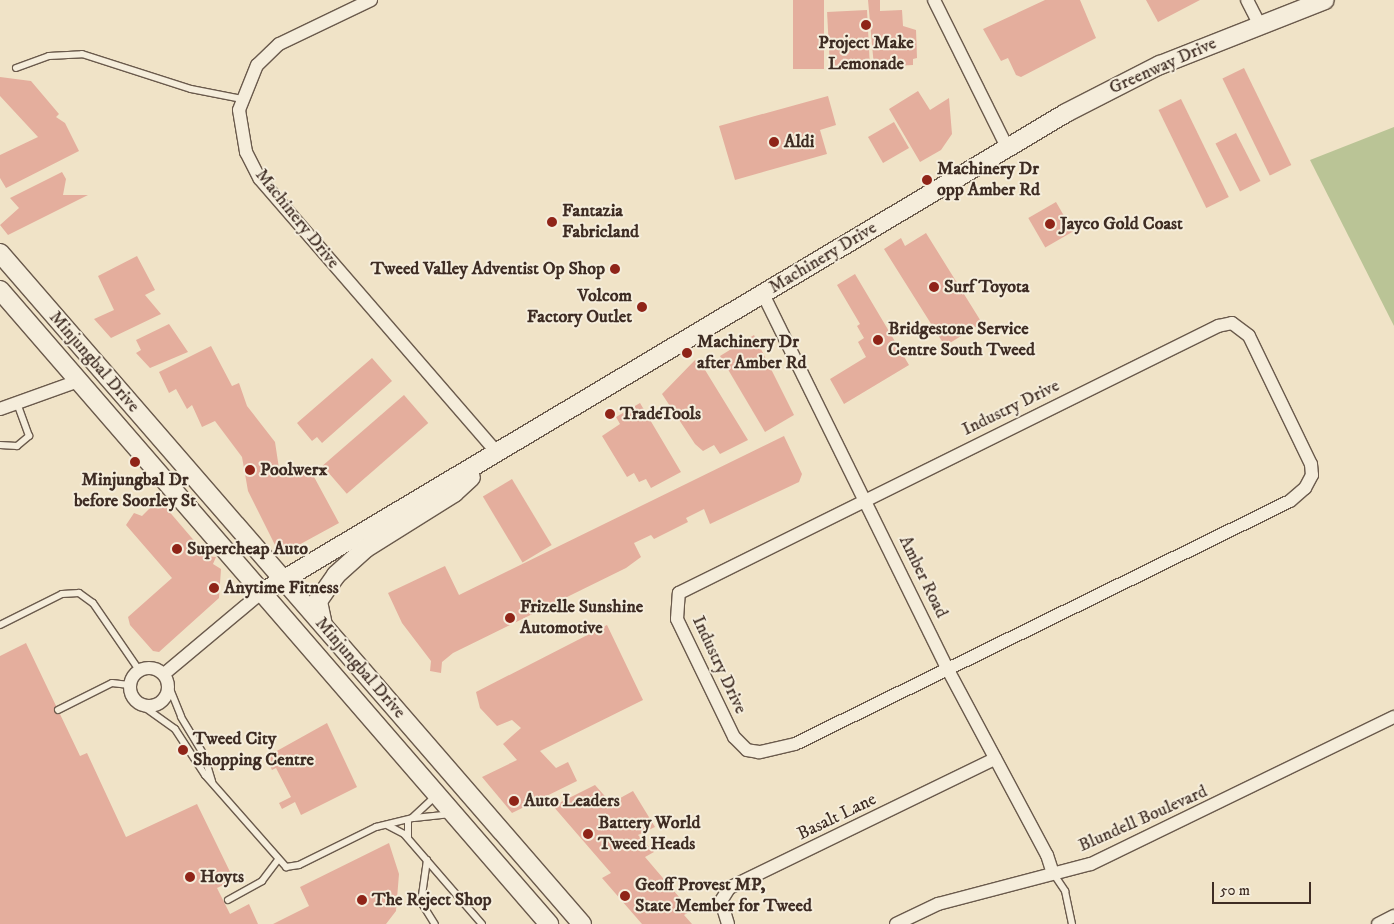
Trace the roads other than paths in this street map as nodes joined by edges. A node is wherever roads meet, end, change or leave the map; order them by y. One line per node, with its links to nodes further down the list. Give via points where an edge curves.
1 (371, 0): 7 (street, Machinery Drive, via 279,44 254,71)
2 (934, 0): 8 (street)
3 (1247, 0): 5 (street)
4 (1325, 0): 5 (main road, Greenway Drive)
5 (1260, 26): 8 (main road, Greenway Drive, via 1115,86)
6 (16, 68): 7 (lane, via 49,56 82,54 190,89)
7 (242, 99): 16 (street, Machinery Drive, via 241,134 260,179)
8 (1007, 148): 11 (main road, Machinery Drive)
9 (0, 252): 18 (main road, Minjungbal Drive)
10 (0, 290): 12 (main road, Minjungbal Drive)
11 (762, 294): 16 (main road, Machinery Drive); 17 (street, Amber Road)
12 (78, 381): 13 (street); 19 (main road, Minjungbal Drive)
13 (17, 403): 14 (street); 15 (lane, via 29,436 18,446)
14 (0, 409)
15 (0, 445)
16 (492, 456): 18 (main road, Machinery Drive); 21 (main road, Machinery Drive, via 454,493 366,548 336,576 318,601)
17 (865, 499): 22 (street, Amber Road); 22 (street, Industry Drive, via 679,593 677,619 734,737 747,750 773,752); 22 (street, Industry Drive, via 1218,326 1232,323 1249,336 1311,464 1312,475 1305,488 1290,500)
18 (283, 580): 19 (main road, Machinery Drive); 21 (main road, Minjungbal Drive)
19 (261, 593): 24 (street); 31 (main road, Minjungbal Drive)
20 (0, 625): 23 (lane, via 62,594 81,593 93,603)
21 (324, 626): 44 (main road, Minjungbal Drive)
22 (947, 668): 29 (street, Amber Road)
23 (139, 670): 24 (street, via 150,667); 25 (street)
24 (166, 679): 26 (street, via 161,701 151,706); 30 (lane)
25 (129, 685): 26 (street, via 132,696); 27 (lane, via 112,683)
26 (140, 704): 30 (lane, via 178,732)
27 (58, 710)
28 (1394, 717): 38 (street, Blundell Boulevard, via 1091,864)
29 (996, 759): 38 (street, Amber Road, via 1047,855); 45 (street, Basalt Lane, via 729,888 721,900)
30 (217, 789): 36 (lane)
31 (436, 795): 32 (main road, Minjungbal Drive); 33 (lane)
32 (453, 814): 33 (lane); 43 (main road, Minjungbal Drive)
33 (409, 819): 34 (lane); 35 (lane)
34 (387, 824): 35 (lane); 36 (lane, via 296,866 284,866)
35 (410, 841): 37 (lane)
36 (278, 860): 39 (lane, via 262,881)
37 (427, 860): 41 (lane, via 421,902); 42 (lane)
38 (1053, 873): 46 (street, Blundell Boulevard, via 938,904); 47 (lane, via 1065,891)
39 (228, 900)
40 (1394, 916): 48 (street)
41 (435, 924)
42 (482, 924)
43 (549, 924)
44 (582, 924)
45 (728, 924)
46 (896, 924)
47 (1072, 924)
48 (1378, 924)

